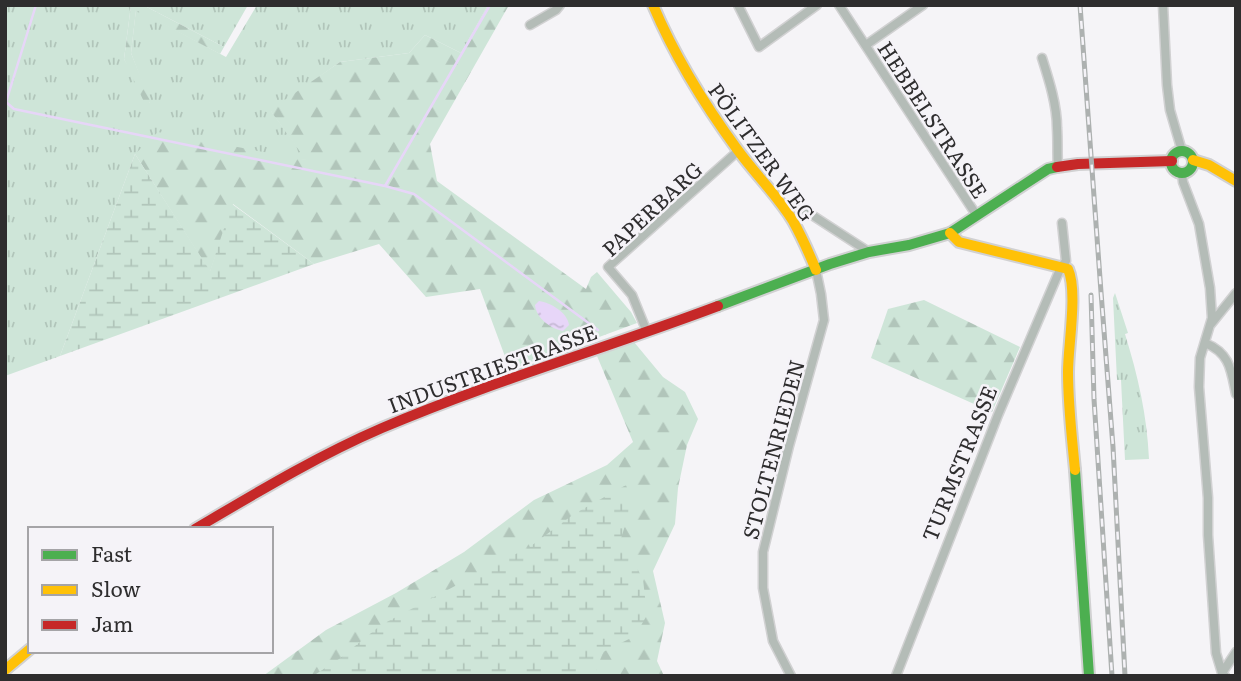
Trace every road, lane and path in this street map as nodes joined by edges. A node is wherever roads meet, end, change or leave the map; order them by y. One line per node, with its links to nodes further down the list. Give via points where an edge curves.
1 (559, 5): 8 (street)
2 (653, 5): 11 (street, PÖLITZER WEG, via 679,62)
3 (738, 5): 4 (street, via 759,47)
4 (817, 5)
5 (839, 5): 9 (street, HEBBELSTRASSE)
6 (923, 5): 9 (street)
7 (1163, 5): 12 (street, via 1168,97)
8 (530, 25)
9 (866, 45): 19 (street, HEBBELSTRASSE)
10 (1042, 58): 15 (street, via 1052,92)
11 (738, 151): 24 (street, PÖLITZER WEG, via 789,216); 27 (street, PAPERBARG, via 608,267 632,295)
12 (1182, 151): 13 (street); 14 (street)
13 (1193, 160): 16 (street, via 1191,169); 17 (street)
14 (1172, 161): 15 (street); 16 (street)
15 (1058, 167): 19 (street)
16 (1182, 173): 26 (street, via 1206,260)
17 (1236, 181)
18 (798, 206): 22 (street, PÖLITZER WEG)
19 (976, 216): 21 (street)
20 (1062, 223): 23 (street, TURMSTRASSE, via 1066,261)
21 (950, 233): 22 (street); 23 (street, via 959,242)
22 (869, 252): 24 (street)
23 (1061, 267): 37 (street, TURMSTRASSE); 38 (street, via 1071,276 1068,374)
24 (816, 270): 27 (street, INDUSTRIESTRASSE); 36 (street, STOLTENRIEDEN, via 824,320 763,552 763,588 773,640)
25 (1236, 293): 26 (street)
26 (1211, 324): 28 (street)
27 (647, 332): 31 (street, INDUSTRIESTRASSE, via 381,428 295,470)
28 (1205, 343): 29 (street); 35 (street, via 1200,358 1201,428 1216,653)
29 (1233, 364): 30 (street)
30 (1236, 394)
31 (198, 527)
32 (28, 651): 34 (street)
33 (1236, 652): 35 (street)
34 (5, 670)
35 (1224, 674)
36 (791, 676)
37 (896, 676)
38 (1089, 676)

